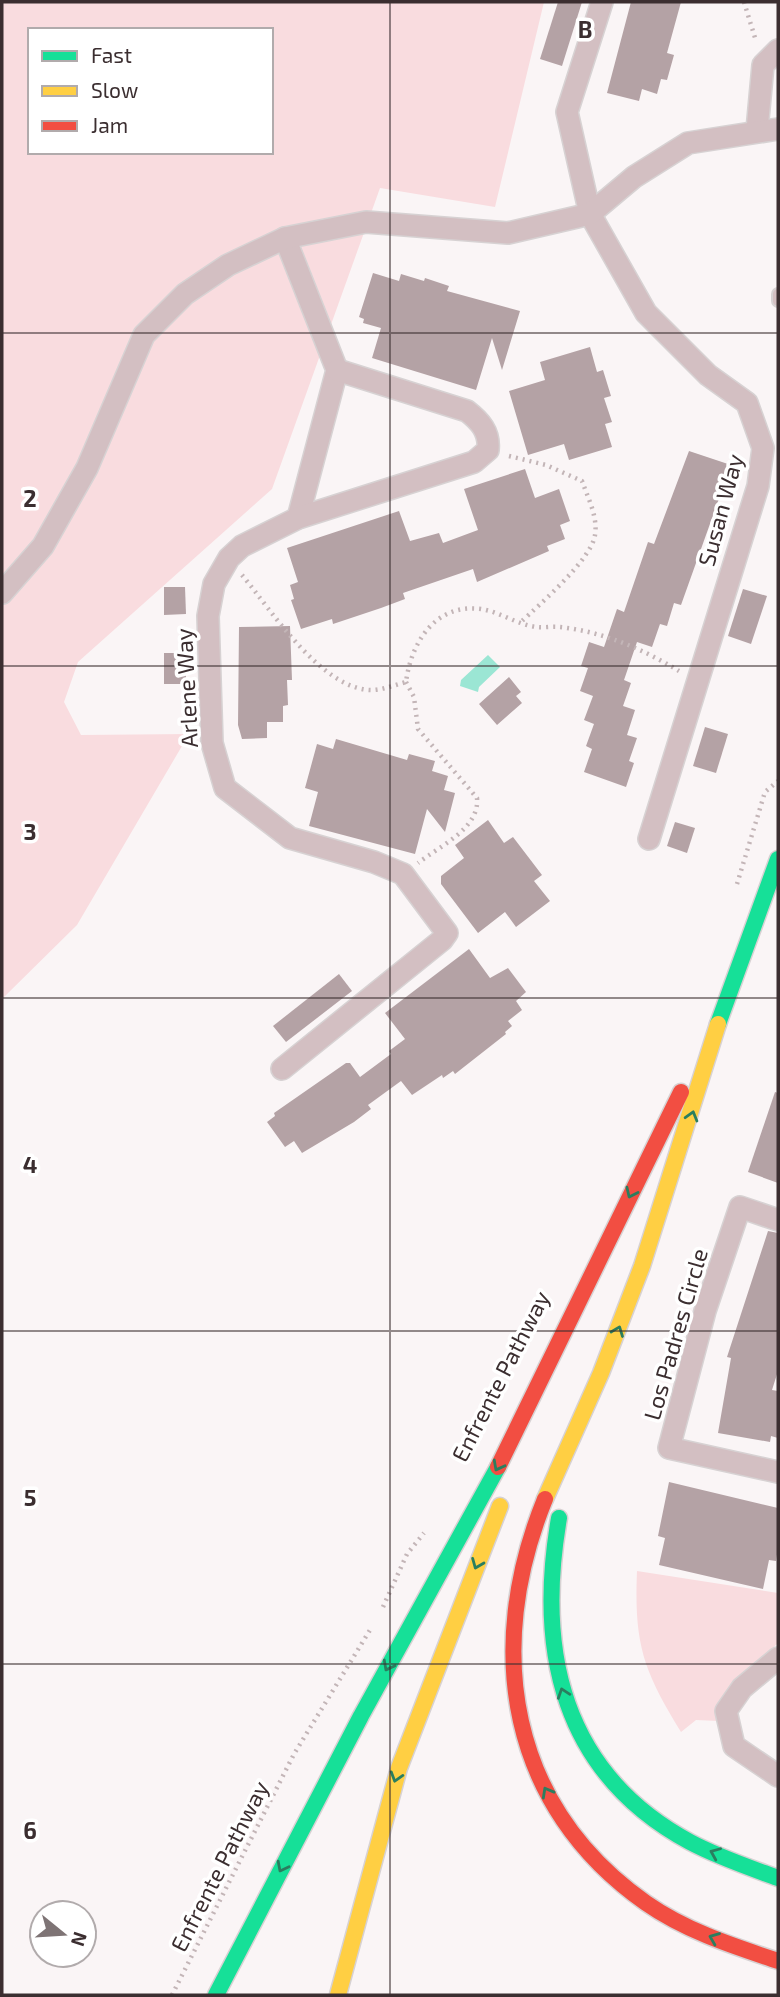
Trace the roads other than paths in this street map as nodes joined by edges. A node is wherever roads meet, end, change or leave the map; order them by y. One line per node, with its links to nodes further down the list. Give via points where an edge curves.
1 (602, 2): 4 (street, Susan Way, via 567,112)
2 (771, 57): 3 (street)
3 (768, 130): 4 (street, via 688,143 634,177)
4 (590, 214): 5 (street, via 508,233 366,222); 11 (street, Susan Way, via 646,313 708,375 747,403 763,447 758,486)
5 (285, 238): 8 (street); 10 (street, via 228,265 185,294 144,335 87,468 43,546)
6 (778, 294): 7 (lane)
7 (778, 301)
8 (337, 370): 9 (street); 9 (street, Arlene Way, via 467,411 479,420 488,450 474,462)
9 (298, 518): 14 (street, Arlene Way, via 242,546 214,584 208,615 212,743 225,788 290,838 403,874 447,933)
10 (2, 593)
11 (649, 839)
12 (778, 859): 13 (main road)
13 (718, 1024): 16 (main road, one-way to 16, via 666,1119); 17 (main road, one-way to 13, via 666,1200)
14 (282, 1069)
15 (778, 1220): 18 (street, Los Padres Circle, via 740,1207 705,1311 670,1448)
16 (604, 1251): 19 (main road); 25 (main road, one-way to 25, via 510,1444)
17 (593, 1394): 23 (main road, one-way to 17, via 693,1844 645,1812 591,1751 562,1692 548,1625 548,1580 559,1514); 24 (main road, one-way to 17, via 692,1928 619,1882 563,1819 529,1752 512,1678 515,1599 536,1523)
18 (778, 1472)
19 (513, 1474)
20 (505, 1494): 26 (main road, one-way to 26, via 413,1725)
21 (778, 1658): 22 (street, via 741,1688 726,1711 734,1746)
22 (778, 1776)
23 (778, 1878)
24 (778, 1961)
25 (216, 1995)
26 (338, 1995)

